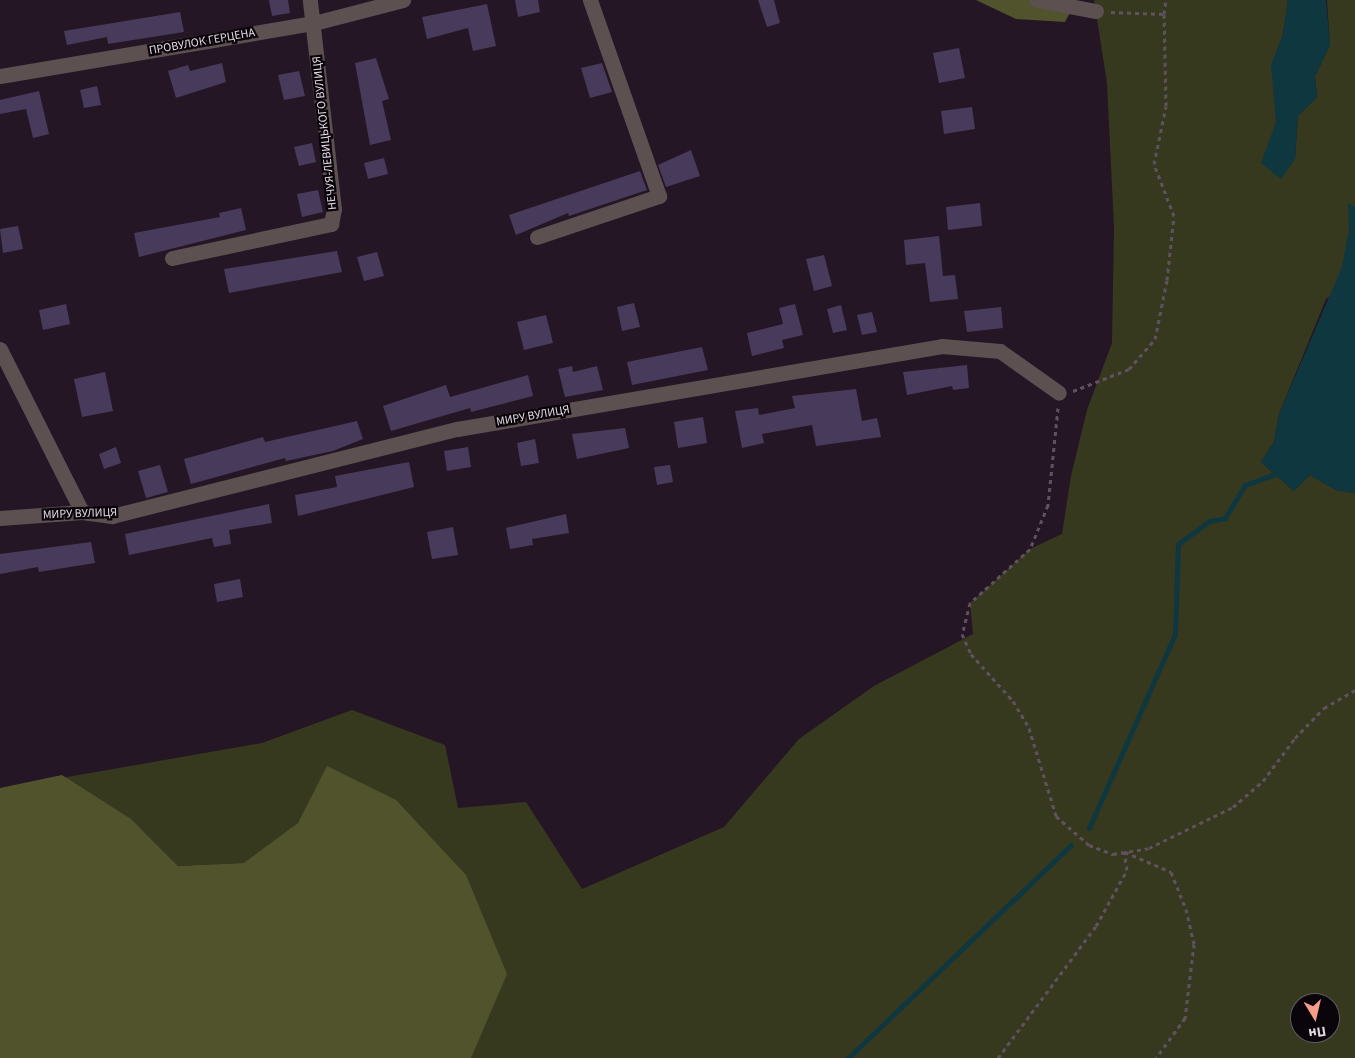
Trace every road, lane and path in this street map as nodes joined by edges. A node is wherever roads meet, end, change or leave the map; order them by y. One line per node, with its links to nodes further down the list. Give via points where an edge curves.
1 (310, 0): 8 (street, НЕЧУЯ-ЛЕВИЦЬКОГО ВУЛИЦЯ)
2 (403, 0): 8 (street, ПРОВУЛОК ГЕРЦЕНА)
3 (590, 0): 10 (street, via 659,196)
4 (1037, 0): 6 (street)
5 (1166, 0): 7 (path)
6 (1096, 11): 7 (path)
7 (1164, 14): 13 (path, via 1166,106 1154,164 1174,216 1167,280 1154,339 1129,369 1078,390)
8 (314, 23): 9 (street, ПРОВУЛОК ГЕРЦЕНА); 11 (street, НЕЧУЯ-ЛЕВИЦЬКОГО ВУЛИЦЯ, via 334,209 331,224)
9 (0, 76)
10 (538, 237)
11 (172, 258)
12 (0, 349): 14 (street)
13 (1060, 393): 14 (street, МИРУ ВУЛИЦЯ, via 1000,351 942,346 457,429 112,516); 17 (path, via 1048,504 1041,522 1030,548 970,603 962,634 971,654 1013,701 1028,728 1056,816 1090,846 1113,854)
14 (82, 512): 15 (street, МИРУ ВУЛИЦЯ)
15 (0, 518)
16 (1355, 690): 17 (path, via 1324,708 1295,738 1263,781 1233,807 1149,848)
17 (1124, 852): 18 (path, via 1127,870 1096,926); 19 (path, via 1171,872 1186,908 1194,944 1185,1018)
18 (998, 1058)
19 (1156, 1058)

